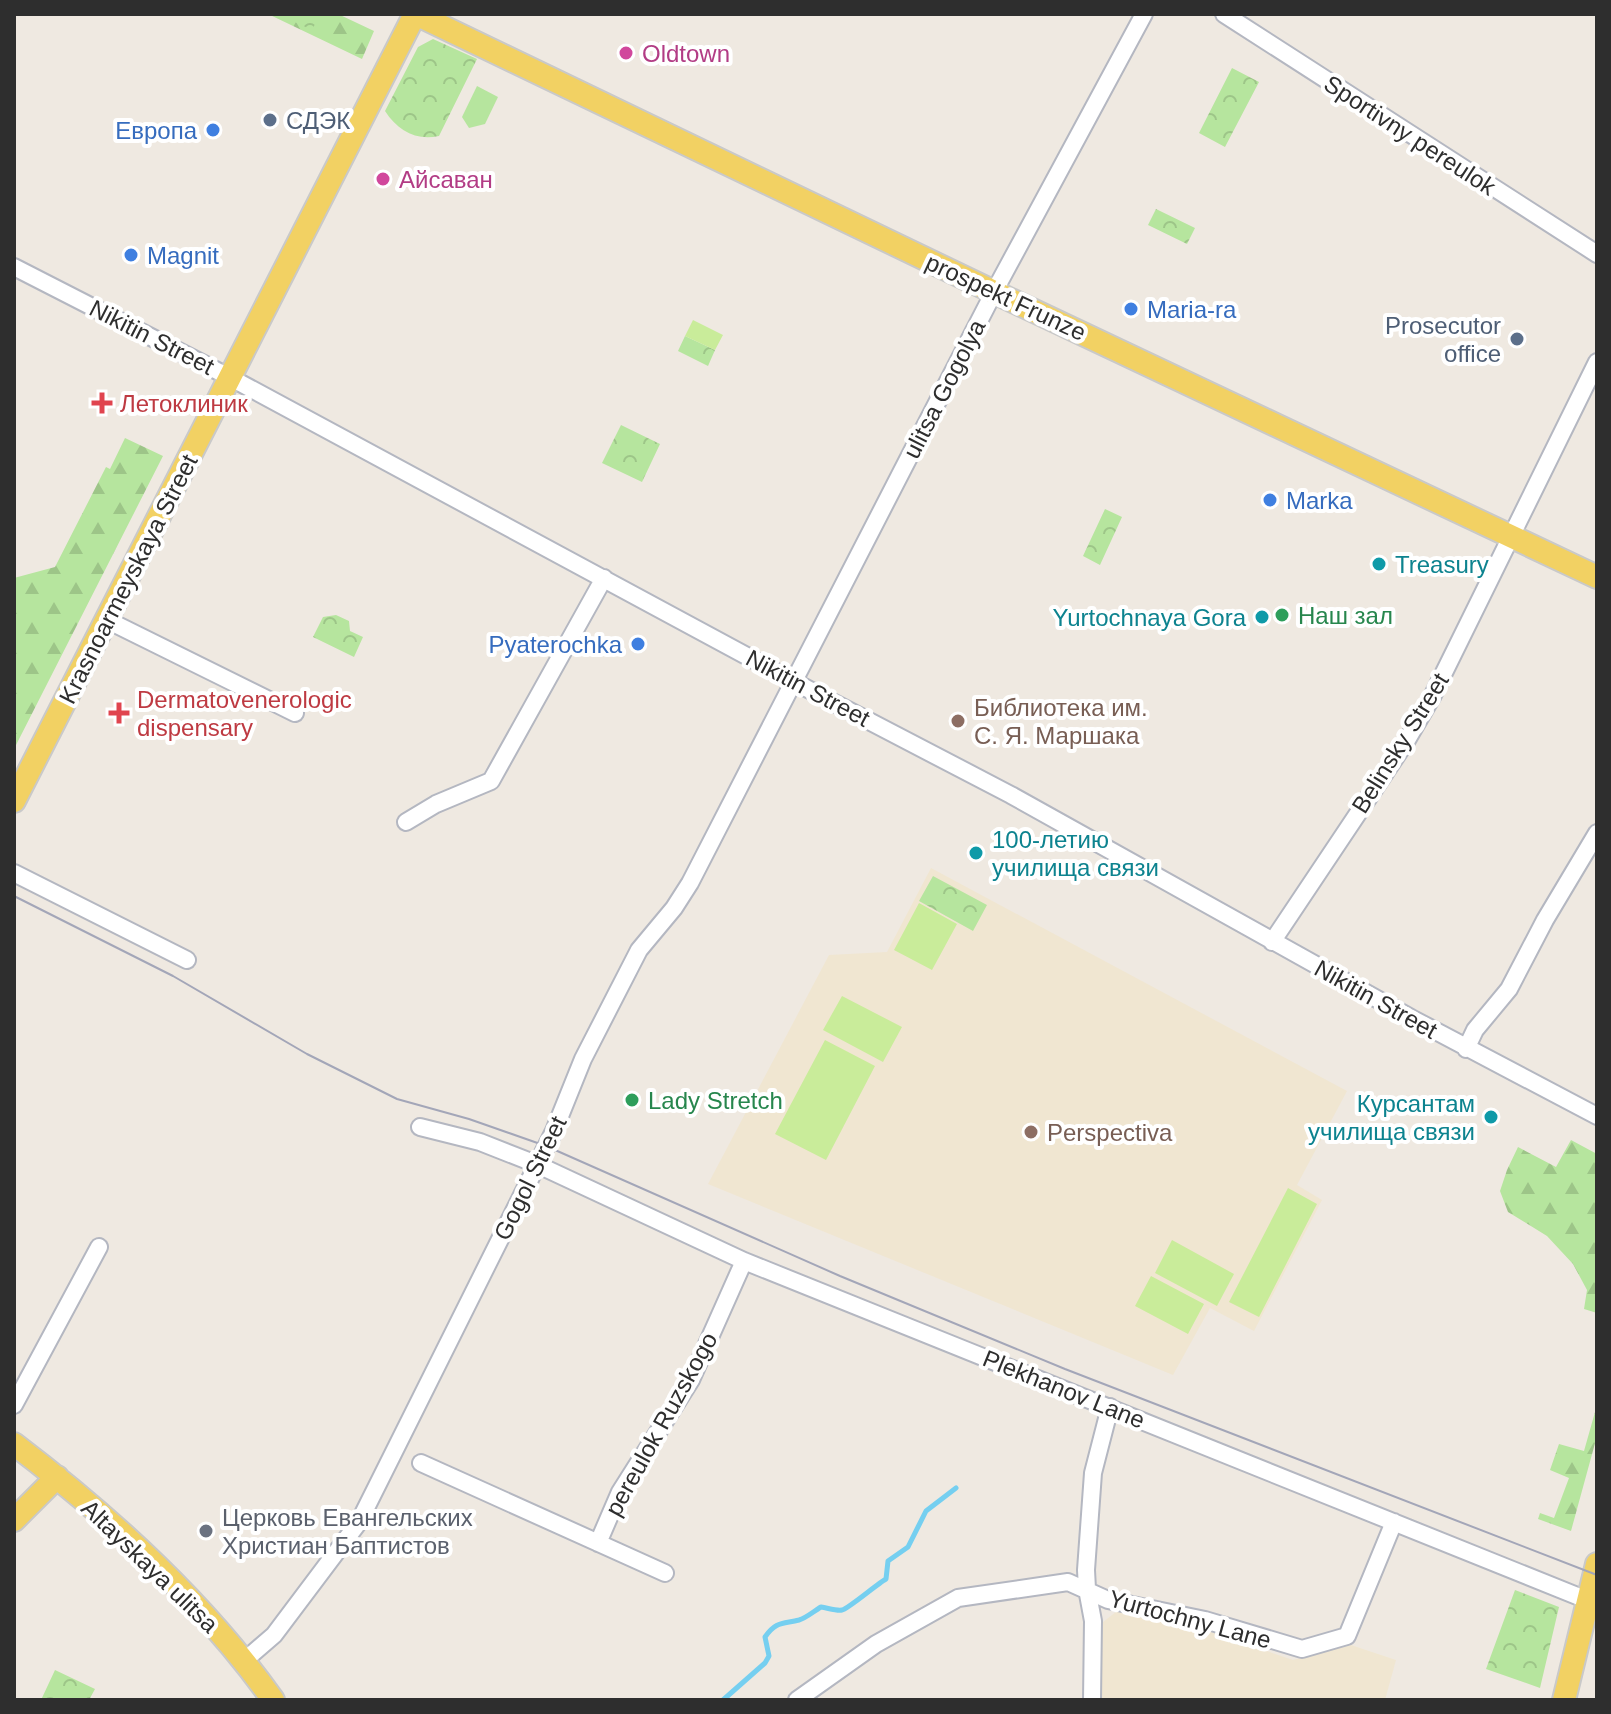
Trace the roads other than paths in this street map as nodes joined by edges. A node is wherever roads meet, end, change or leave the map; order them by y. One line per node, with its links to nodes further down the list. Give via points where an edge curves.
1 (415, 14): 6 (main road, prospekt Frunze); 8 (main road, Krasnoarmeyskaya Street)
2 (1144, 14): 6 (street, ulitsa Gogolya)
3 (1224, 14): 4 (street, Sportivny pereulok)
4 (1597, 254)
5 (14, 267): 8 (street, Nikitin Street)
6 (994, 292): 9 (main road, prospekt Frunze); 13 (street, ulitsa Gogolya)
7 (1597, 362): 9 (street, Belinsky Street)
8 (231, 378): 11 (street, Nikitin Street); 12 (main road, Krasnoarmeyskaya Street)
9 (1513, 535): 10 (main road, prospekt Frunze); 19 (street, Belinsky Street, via 1420,718)
10 (1597, 577)
11 (604, 578): 13 (street, Nikitin Street); 16 (street, via 491,781)
12 (107, 620): 14 (street); 15 (main road, Krasnoarmeyskaya Street)
13 (794, 681): 19 (street, Nikitin Street); 24 (street, Gogol Street, via 690,883 639,950)
14 (295, 713)
15 (14, 801)
16 (406, 822)
17 (1597, 833): 21 (street, via 1509,989)
18 (14, 873): 20 (street)
19 (1272, 942): 21 (street, Nikitin Street)
20 (187, 960)
21 (1466, 1049): 22 (street, Nikitin Street)
22 (1597, 1116)
23 (420, 1127): 24 (street, Plekhanov Lane)
24 (536, 1164): 26 (street, Plekhanov Lane); 39 (street, Gogol Street, via 359,1522 274,1635)
25 (99, 1247): 27 (street)
26 (744, 1261): 28 (street, Plekhanov Lane); 34 (street, pereulok Ruzskogo, via 691,1380 620,1492)
27 (14, 1405)
28 (1110, 1407): 33 (street, Plekhanov Lane); 37 (street, via 1093,1473)
29 (14, 1444): 31 (main road, Altayskaya ulitsa)
30 (421, 1463): 34 (street)
31 (57, 1477): 32 (main road); 39 (main road, Altayskaya ulitsa, via 136,1545)
32 (14, 1520)
33 (1394, 1522): 37 (street, Yurtochny Lane, via 1347,1636 1302,1649 1205,1620 1108,1600); 38 (street, Plekhanov Lane)
34 (598, 1543): 36 (street)
35 (1597, 1564): 38 (main road)
36 (665, 1573)
37 (1087, 1589): 41 (street, Yurtochny Lane, via 1068,1582 958,1598 876,1644); 42 (street, via 1093,1621)
38 (1592, 1602): 43 (main road)
39 (245, 1660): 40 (main road, Altayskaya ulitsa)
40 (273, 1700)
41 (797, 1700)
42 (1092, 1700)
43 (1564, 1700)

